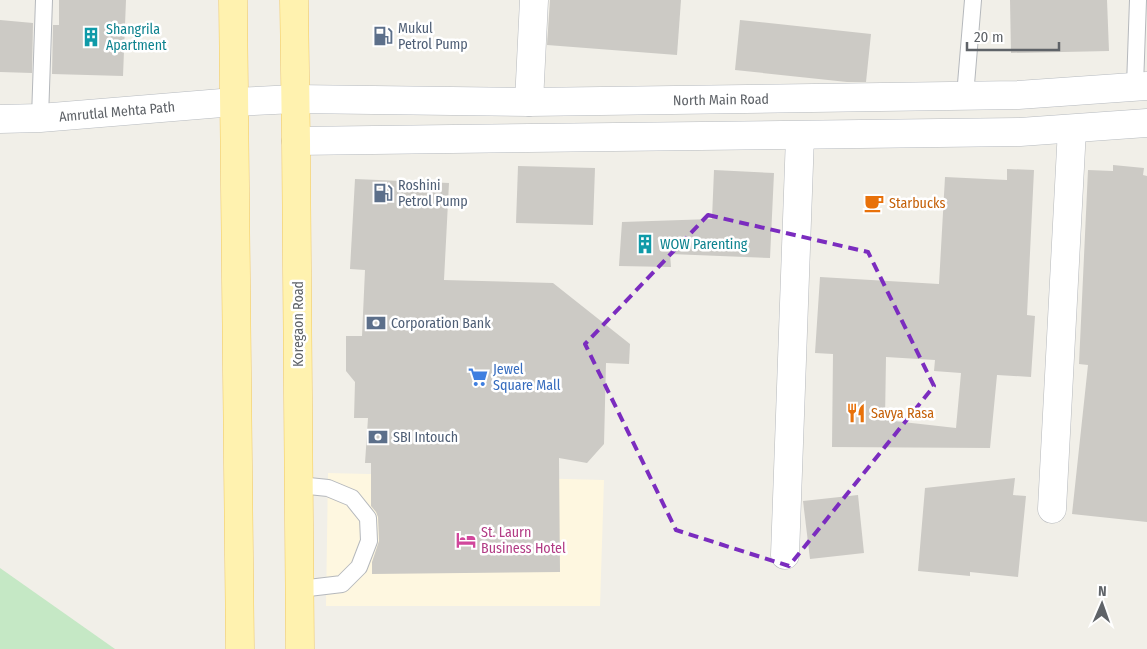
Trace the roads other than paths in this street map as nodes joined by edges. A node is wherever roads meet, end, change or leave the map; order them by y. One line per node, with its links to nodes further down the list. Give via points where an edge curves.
1 (44, 0): 12 (lane)
2 (233, 0): 10 (main road)
3 (294, 0): 9 (main road, Koregaon Road)
4 (534, 0): 11 (main road)
5 (973, 0): 8 (lane)
6 (1138, 0): 7 (lane)
7 (1141, 86): 8 (main road, North Main Road)
8 (965, 96): 11 (main road, North Main Road)
9 (295, 99): 10 (main road, Amrutlal Mehta Path); 11 (main road, North Main Road); 17 (main road, Koregaon Road)
10 (234, 102): 12 (main road, Amrutlal Mehta Path); 22 (main road)
11 (529, 102)
12 (40, 118): 13 (main road, Amrutlal Mehta Path)
13 (0, 119)
14 (1147, 123): 15 (main road)
15 (1072, 128): 16 (main road); 19 (main road)
16 (800, 136): 17 (main road); 20 (main road)
17 (296, 141): 18 (main road, Koregaon Road)
18 (299, 485): 21 (main road, Koregaon Road); 21 (lane, via 328,488 352,498 368,518 369,541 359,567 342,584)
19 (1052, 508)
20 (785, 555)
21 (300, 589): 23 (main road, Koregaon Road)
22 (240, 649)
23 (300, 649)

